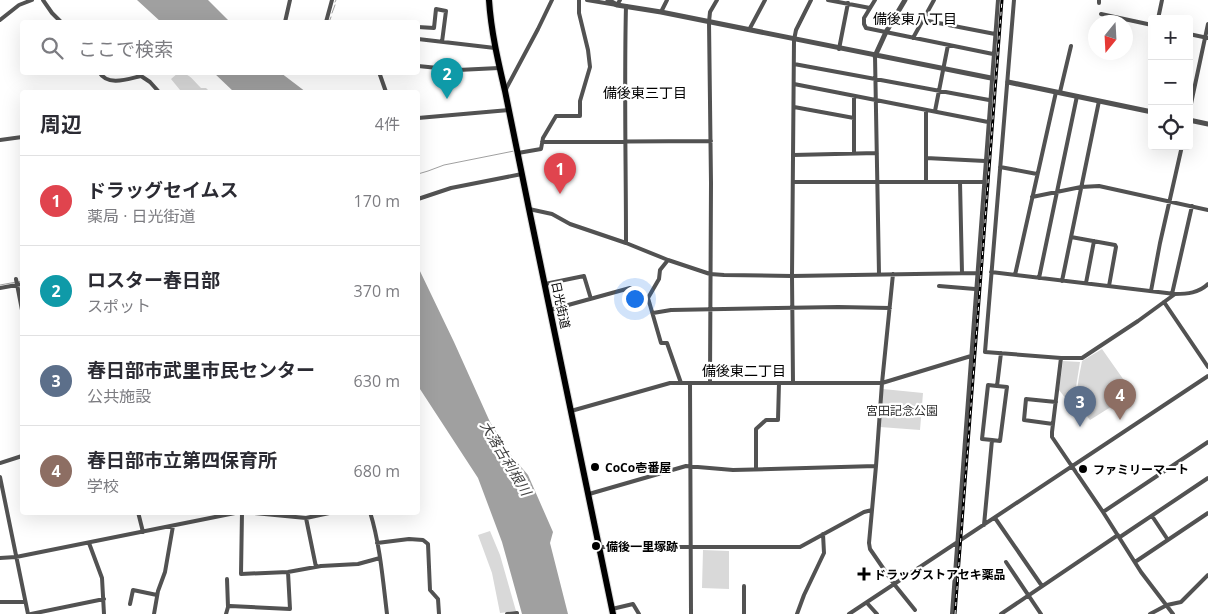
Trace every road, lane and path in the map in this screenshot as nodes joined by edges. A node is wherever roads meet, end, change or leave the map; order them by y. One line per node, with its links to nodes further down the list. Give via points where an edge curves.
1 (32, 0): 28 (street, via 19,5)
2 (43, 0): 29 (street)
3 (290, 0): 30 (street)
4 (332, 0): 31 (street)
5 (488, 0): 50 (highway, 日光街道)
6 (552, 0): 66 (street)
7 (579, 0): 89 (street, via 590,68 580,101 580,116 556,116)
8 (587, 0): 21 (street)
9 (608, 0): 21 (street)
10 (668, 0): 25 (street)
11 (717, 0): 33 (street)
12 (765, 0): 39 (street)
13 (812, 0): 46 (street)
14 (828, 0): 22 (street)
15 (875, 0): 24 (street)
16 (905, 0): 40 (street)
17 (934, 0): 32 (street)
18 (998, 0): 41 (street)
19 (1014, 0): 62 (street)
20 (1162, 0): 27 (street)
21 (618, 2): 23 (street)
22 (848, 3): 24 (street); 51 (street)
23 (626, 6): 25 (street); 87 (street)
24 (870, 8): 40 (street, via 864,18 866,28)
25 (660, 12): 33 (street)
26 (1101, 14): 34 (street)
27 (1159, 15)
28 (0, 20)
29 (59, 20)
30 (285, 20)
31 (327, 20)
32 (922, 20): 41 (street); 44 (street)
33 (708, 22): 39 (street); 88 (street)
34 (1148, 24)
35 (1208, 24): 43 (street)
36 (420, 26): 37 (street)
37 (434, 28): 38 (street); 38 (street, via 436,9 446,10)
38 (444, 29): 47 (street)
39 (749, 30): 46 (street)
40 (886, 32): 44 (street); 53 (street)
41 (995, 34): 52 (street)
42 (1193, 35): 43 (street)
43 (1207, 37): 74 (street)
44 (913, 38): 48 (street)
45 (420, 39): 47 (street)
46 (794, 40): 51 (street); 54 (street)
47 (442, 42): 50 (street)
48 (948, 45): 52 (street); 57 (street)
49 (1071, 46): 68 (street)
50 (495, 48): 56 (highway, 日光街道)
51 (839, 49): 53 (street)
52 (993, 54): 60 (street)
53 (875, 56): 57 (street); 61 (street)
54 (794, 64): 61 (street); 63 (street)
55 (420, 66): 56 (street, via 458,70)
56 (499, 68): 66 (highway, 日光街道)
57 (944, 69): 60 (street); 67 (street)
58 (100, 75): 64 (street, via 117,82 141,76)
59 (380, 75): 65 (street)
60 (991, 78): 72 (street)
61 (876, 79): 67 (street); 71 (street)
62 (1008, 82): 68 (street); 97 (street)
63 (794, 84): 69 (street); 75 (street)
64 (157, 90)
65 (385, 90)
66 (505, 91): 76 (highway, 日光街道)
67 (939, 91): 72 (street); 78 (street)
68 (1058, 92): 70 (street); 99 (street)
69 (854, 96): 71 (street); 81 (street)
70 (1077, 96): 73 (street); 106 (street)
71 (876, 100): 77 (street); 93 (street)
72 (990, 100): 83 (street)
73 (1099, 101): 79 (street); 105 (street)
74 (1191, 105)
75 (794, 107): 81 (street); 94 (street)
76 (509, 110): 80 (street); 91 (highway, 日光街道)
77 (926, 110): 78 (street); 95 (street)
78 (935, 111): 83 (street)
79 (1148, 111)
80 (420, 118)
81 (854, 118): 92 (street)
82 (1193, 121): 84 (street)
83 (988, 122): 96 (street)
84 (1208, 124)
85 (20, 137): 86 (street)
86 (0, 140)
87 (626, 141): 88 (street); 89 (street); 115 (street)
88 (710, 141): 120 (street)
89 (542, 142): 91 (street, via 541,149)
90 (1181, 150): 109 (street)
91 (518, 152): 98 (highway, 日光街道)
92 (854, 153): 93 (street); 94 (street)
93 (877, 153): 100 (street)
94 (793, 155): 101 (street)
95 (926, 158): 96 (street); 102 (street)
96 (985, 161): 104 (street)
97 (1000, 167): 99 (street); 117 (street)
98 (522, 174): 108 (street, via 451,188); 111 (highway, 日光街道)
99 (1037, 174): 107 (street)
100 (877, 181): 101 (street); 102 (street); 121 (street)
101 (793, 182): 124 (street)
102 (926, 182): 103 (street)
103 (960, 182): 104 (street); 118 (street)
104 (983, 182): 119 (street)
105 (1081, 187): 106 (street); 109 (street, via 1099,186); 113 (street)
106 (1058, 192): 107 (street); 125 (street)
107 (1032, 197): 123 (street)
108 (420, 198)
109 (1170, 202): 110 (street); 137 (street)
110 (1192, 206): 112 (street); 138 (street)
111 (529, 209): 115 (street, via 552,214 570,224); 129 (highway, 日光街道)
112 (1208, 210)
113 (1071, 237): 114 (street); 127 (street)
114 (1094, 241): 130 (street); 134 (street, via 1116,247)
115 (626, 243): 116 (street)
116 (668, 260): 120 (street); 139 (street)
117 (991, 272): 123 (street); 148 (street, via 985,352)
118 (962, 273): 119 (street); 122 (street)
119 (977, 273): 136 (street)
120 (710, 274): 124 (street); 145 (street)
121 (879, 274): 122 (street); 124 (street)
122 (893, 274): 144 (street)
123 (1015, 275): 125 (street)
124 (792, 276): 143 (street)
125 (1039, 278): 127 (street)
126 (16, 279): 132 (street)
127 (1062, 281): 130 (street)
128 (20, 284): 132 (street)
129 (545, 284): 140 (street, via 584,276); 146 (highway, 日光街道)
130 (1086, 284): 134 (street)
131 (1208, 284): 138 (street, via 1196,292)
132 (17, 285): 135 (street); 141 (street)
133 (940, 286): 136 (street)
134 (1109, 286): 137 (street)
135 (0, 288)
136 (976, 289): 149 (street)
137 (1151, 291): 138 (street)
138 (1174, 294): 142 (street)
139 (648, 298): 140 (street, via 630,288); 147 (street)
140 (591, 299): 146 (street)
141 (20, 300)
142 (1164, 302): 150 (street, via 1082,358); 151 (street)
143 (792, 308): 144 (street); 145 (street); 157 (street)
144 (890, 308): 158 (street)
145 (710, 309): 147 (street); 155 (street)
146 (550, 310): 161 (highway, 日光街道)
147 (652, 313): 153 (street, via 661,343 667,343)
148 (1002, 353): 150 (street); 159 (street)
149 (971, 356): 158 (street); 194 (street)
150 (1061, 358): 160 (street)
151 (1208, 368)
152 (1208, 376): 169 (street)
153 (681, 383): 154 (street); 161 (street, via 670,383)
154 (690, 383): 155 (street); 167 (street)
155 (710, 383): 156 (street)
156 (779, 383): 157 (street); 170 (street, via 778,420 766,420 756,429)
157 (793, 383): 158 (street)
158 (882, 383): 168 (street)
159 (997, 386): 163 (street, via 1007,387 1000,441); 163 (street, via 988,385 982,439)
160 (1056, 402): 162 (street); 162 (street, via 1026,399 1024,420)
161 (571, 411): 173 (highway, 日光街道)
162 (1053, 424): 169 (street, via 1052,437)
163 (992, 440): 186 (street)
164 (1208, 442): 175 (street)
165 (20, 457): 166 (street)
166 (0, 463)
167 (689, 465): 170 (street); 173 (street); 196 (street)
168 (876, 466): 170 (street); 174 (street)
169 (1072, 466): 175 (street); 185 (street)
170 (756, 469)
171 (0, 477): 197 (street)
172 (1208, 478): 183 (street)
173 (589, 494): 195 (highway, 日光街道)
174 (872, 510): 189 (street); 206 (street, via 870,549)
175 (1103, 512): 190 (street)
176 (1208, 513): 191 (street)
177 (139, 515): 188 (street)
178 (227, 515): 187 (street)
179 (242, 515): 203 (street, via 241,574)
180 (274, 515): 184 (street)
181 (320, 515): 184 (street)
182 (371, 515): 193 (street)
183 (1152, 516): 190 (street); 191 (street)
184 (306, 518): 202 (street)
185 (995, 518): 186 (street); 208 (street)
186 (984, 525): 194 (street)
187 (173, 526): 188 (street); 209 (street)
188 (143, 532): 192 (street)
189 (823, 534): 196 (street, via 800,547); 231 (street, via 824,553)
190 (1119, 536): 201 (street); 208 (street)
191 (1168, 540): 201 (street)
192 (89, 543): 197 (street); 211 (street, via 102,578)
193 (377, 543): 199 (street); 225 (street, via 423,540 428,544 430,590 438,599)
194 (957, 543): 206 (street); 234 (street)
195 (600, 547): 196 (street); 219 (highway, 日光街道)
196 (690, 548): 229 (street)
197 (16, 557): 198 (street); 213 (street)
198 (0, 558)
199 (380, 558): 202 (street, via 358,564); 224 (street)
200 (1006, 562): 210 (street)
201 (1135, 562): 216 (street)
202 (316, 567): 203 (street)
203 (288, 572): 217 (street, via 290,609)
204 (1208, 576): 216 (street, via 1181,602)
205 (227, 579): 217 (street)
206 (894, 584): 214 (street); 218 (street)
207 (744, 586): 230 (street)
208 (1042, 586): 210 (street)
209 (158, 596): 215 (street, via 133,590); 222 (street)
210 (1029, 596): 235 (street); 236 (street)
211 (104, 599): 220 (street); 221 (street)
212 (0, 602): 213 (street)
213 (26, 602): 220 (street)
214 (867, 603): 232 (street); 233 (street)
215 (130, 604)
216 (1167, 605): 237 (street); 238 (street)
217 (228, 607): 223 (street)
218 (915, 610)
219 (613, 611): 228 (street, via 633,604)
220 (29, 614)
221 (104, 614)
222 (154, 614)
223 (226, 614)
224 (387, 614)
225 (439, 614)
226 (507, 614): 227 (street)
227 (518, 614)
228 (639, 614)
229 (691, 614)
230 (744, 614)
231 (798, 614)
232 (849, 614)
233 (877, 614)
234 (952, 614)
235 (1001, 614)
236 (1041, 614)
237 (1150, 614)
238 (1173, 614)

